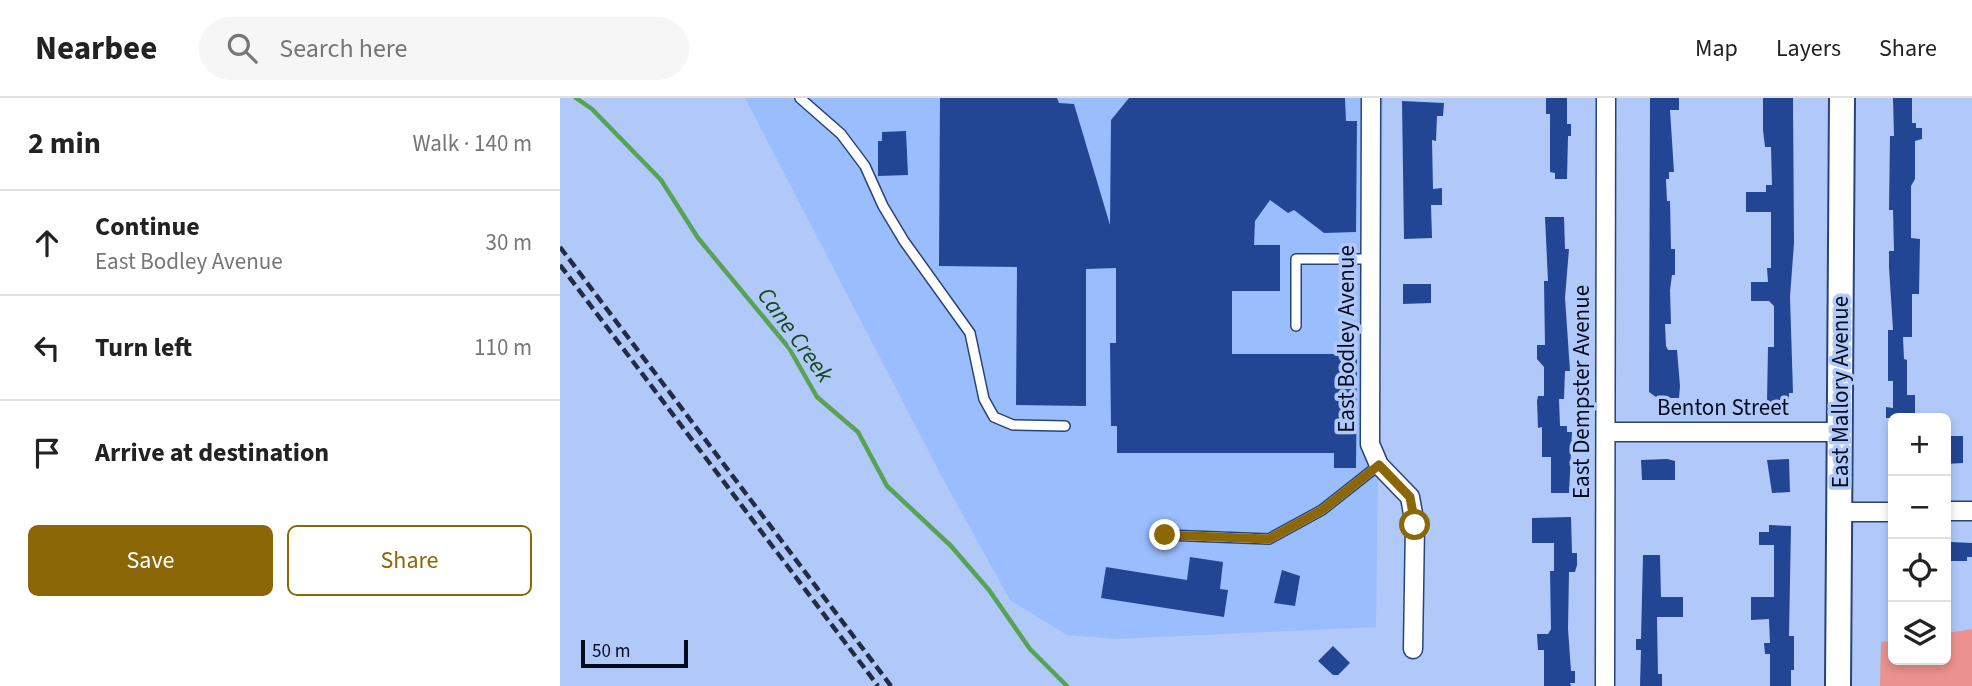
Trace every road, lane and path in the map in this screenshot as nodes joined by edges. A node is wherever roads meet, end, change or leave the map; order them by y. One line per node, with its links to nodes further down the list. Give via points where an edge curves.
1 (800, 98): 7 (lane, via 841,134 865,166 904,241 970,333 984,400 994,417 1013,425)
2 (1371, 98): 5 (street, East Bodley Avenue)
3 (1606, 98): 8 (street, East Dempster Avenue)
4 (1842, 98): 9 (main road, East Mallory Avenue)
5 (1370, 259): 6 (lane, via 1296,259); 10 (street, East Bodley Avenue, via 1370,444)
6 (1296, 327)
7 (1065, 426)
8 (1606, 432): 9 (street, Benton Street); 17 (street, East Dempster Avenue)
9 (1840, 432): 11 (main road, East Mallory Avenue)
10 (1379, 465): 15 (lane, via 1322,510 1269,539); 16 (street, East Bodley Avenue, via 1410,497 1415,525)
11 (1839, 512): 12 (street); 18 (main road, East Mallory Avenue)
12 (1888, 512)
13 (1951, 512): 14 (street)
14 (1972, 512)
15 (1165, 535)
16 (1413, 649)
17 (1605, 686)
18 (1839, 686)

